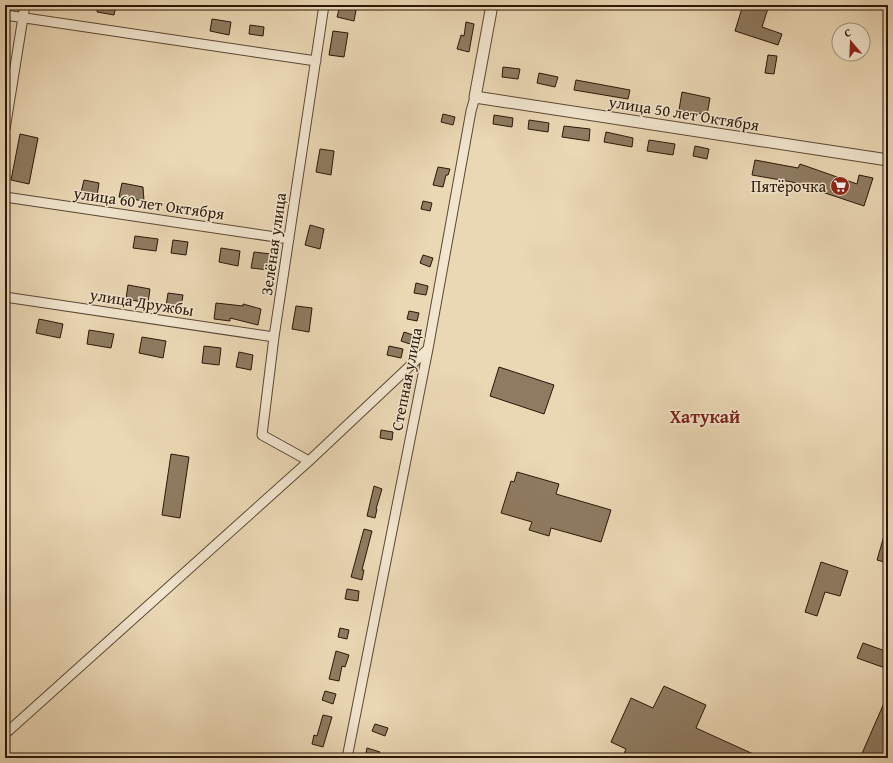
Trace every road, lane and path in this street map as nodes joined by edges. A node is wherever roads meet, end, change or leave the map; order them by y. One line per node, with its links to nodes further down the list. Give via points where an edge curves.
1 (25, 5): 5 (street)
2 (324, 5): 6 (street, Зелёная улица)
3 (492, 5): 7 (street, Степная улица)
4 (5, 15): 5 (street)
5 (23, 18): 6 (street); 8 (street)
6 (316, 61): 11 (street, Зелёная улица)
7 (476, 97): 9 (street, улица 50 лет Октября); 14 (street, Степная улица, via 471,111)
8 (5, 129)
9 (888, 160)
10 (5, 197): 11 (street, улица 60 лет Октября)
11 (289, 239): 13 (street, Зелёная улица)
12 (5, 297): 13 (street, улица Дружбы)
13 (274, 337): 15 (street, Зелёная улица, via 262,434)
14 (428, 349): 15 (street); 17 (street, Степная улица)
15 (309, 461): 16 (street)
16 (5, 734)
17 (347, 758)

